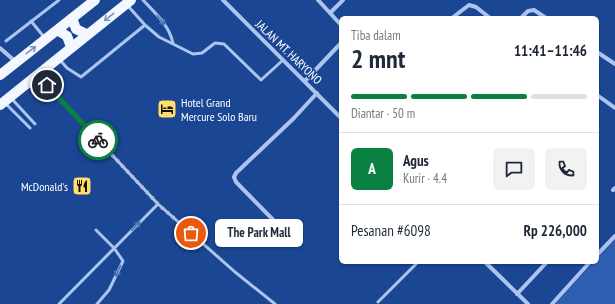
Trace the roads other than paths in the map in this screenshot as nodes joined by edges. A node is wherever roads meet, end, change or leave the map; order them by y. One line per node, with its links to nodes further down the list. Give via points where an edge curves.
1 (59, 0): 14 (lane)
2 (96, 0): 13 (main road)
3 (143, 0): 21 (lane, one-way to 21, via 171,33)
4 (223, 0): 27 (street, JALAN MT. HARYONO)
5 (318, 0): 8 (street)
6 (343, 0): 8 (street)
7 (128, 2): 16 (lane); 18 (main road, one-way to 18)
8 (330, 13): 15 (street)
9 (455, 16): 10 (street, via 469,5)
10 (487, 16)
11 (524, 16): 12 (street, via 528,11 534,10)
12 (543, 16)
13 (72, 18): 17 (main road); 18 (main road, via 76,29)
14 (31, 21): 19 (lane); 20 (lane)
15 (339, 23)
16 (145, 25): 21 (lane); 26 (lane, via 81,77)
17 (57, 30): 19 (main road); 23 (main road, via 67,36)
18 (86, 34): 23 (main road)
19 (46, 39): 28 (main road, one-way to 19)
20 (6, 41)
21 (173, 43): 27 (lane, via 197,54 215,43 224,44 261,80)
22 (339, 45): 32 (street)
23 (71, 47): 26 (main road)
24 (0, 48): 28 (street)
25 (599, 53): 29 (street)
26 (58, 58): 31 (main road)
27 (283, 60): 32 (street, JALAN MT. HARYONO)
28 (16, 62): 30 (main road)
29 (615, 64)
30 (0, 74)
31 (37, 74): 35 (main road); 40 (lane)
32 (305, 81): 33 (street, JALAN MT. HARYONO)
33 (317, 93): 37 (street, JALAN MT. HARYONO); 42 (street, via 234,177)
34 (599, 96): 36 (street)
35 (4, 101): 38 (lane); 39 (lane)
36 (615, 108)
37 (339, 116)
38 (35, 124)
39 (30, 128)
40 (158, 204): 44 (lane, one-way to 40); 54 (lane)
41 (96, 230): 44 (lane)
42 (287, 234)
43 (615, 236): 45 (street)
44 (114, 248): 52 (lane); 53 (lane, one-way to 53, via 123,261 109,290)
45 (599, 253)
46 (416, 264): 51 (lane)
47 (486, 264): 50 (street)
48 (545, 264): 50 (street)
49 (588, 264): 56 (street)
50 (517, 294): 55 (street)
51 (378, 302)
52 (59, 304)
53 (97, 304)
54 (275, 304)
55 (528, 304)
56 (552, 304)

